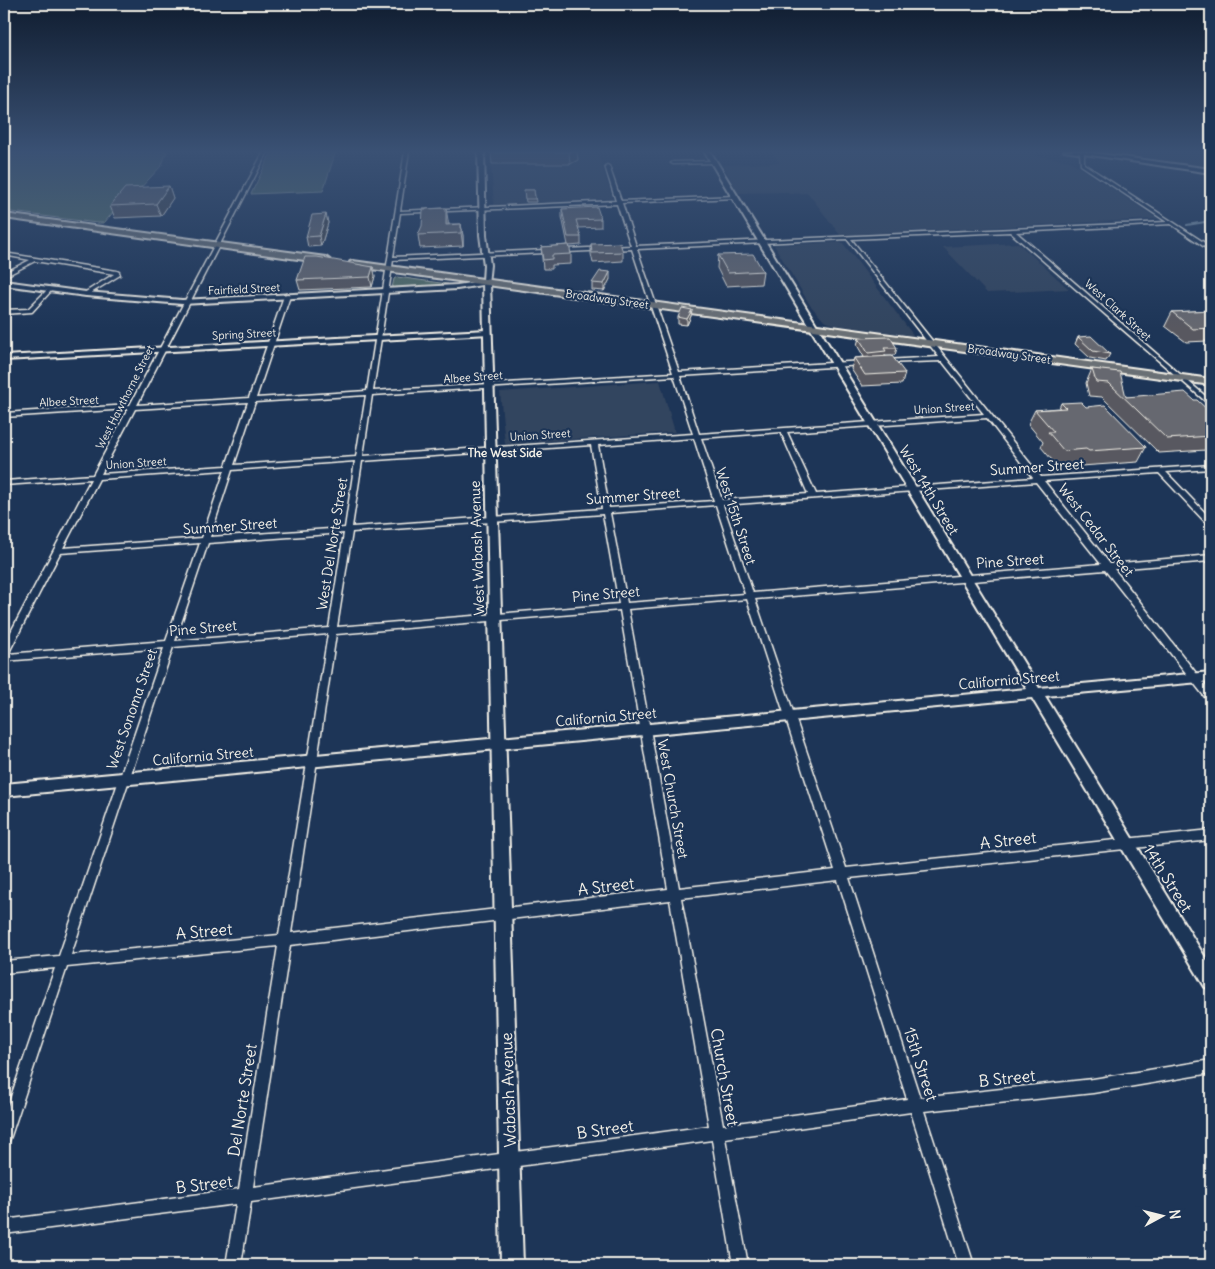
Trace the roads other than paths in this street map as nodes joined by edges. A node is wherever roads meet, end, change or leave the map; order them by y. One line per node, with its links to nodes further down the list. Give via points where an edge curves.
1 (234, 210): 13 (street, West Hawthorne Street)
2 (436, 210): 7 (street)
3 (483, 210): 17 (street, West Wabash Avenue)
4 (622, 210): 14 (street, West 15th Street)
5 (743, 210): 12 (street, West 14th Street)
6 (1153, 210): 9 (street)
7 (398, 212): 19 (street, West Del Norte Street)
8 (4, 216): 13 (highway, Broadway Street)
9 (1172, 223): 10 (street); 15 (street)
10 (1012, 230): 11 (street); 43 (street, West Clark Street)
11 (848, 238): 12 (street); 35 (street, West Cedar Street)
12 (763, 243): 14 (street); 31 (street, West 14th Street)
13 (216, 245): 20 (highway, Broadway Street); 28 (street, West Hawthorne Street)
14 (634, 248): 17 (street); 29 (street, West 15th Street)
15 (1211, 249)
16 (4, 254): 18 (street)
17 (485, 255): 19 (street); 23 (street, West Wabash Avenue)
18 (35, 259): 21 (street); 26 (street, via 117,272)
19 (391, 259): 20 (street, West Del Norte Street)
20 (390, 270): 23 (highway, Broadway Street); 25 (street, West Del Norte Street)
21 (4, 275)
22 (4, 283): 24 (street, Fairfield Street)
23 (486, 283): 25 (street, Fairfield Street, via 456,288); 29 (highway, Broadway Street); 32 (main road, West Wabash Avenue)
24 (49, 290): 26 (street, Fairfield Street); 30 (street, via 30,311)
25 (386, 291): 27 (street, Fairfield Street); 33 (street, West Del Norte Street)
26 (86, 294): 28 (street, Fairfield Street)
27 (287, 296): 28 (street, Fairfield Street); 34 (street, West Sonoma Street)
28 (186, 302): 36 (street, West Hawthorne Street)
29 (652, 305): 31 (highway, Broadway Street); 42 (street, West 15th Street)
30 (4, 312)
31 (814, 327): 35 (highway, Broadway Street); 41 (street, West 14th Street)
32 (486, 332): 33 (street, Spring Street); 45 (main road, West Wabash Avenue)
33 (378, 337): 34 (street, Spring Street); 46 (street, West Del Norte Street)
34 (271, 343): 36 (street, Spring Street); 47 (street, West Sonoma Street)
35 (932, 344): 38 (street, West Cedar Street); 43 (highway, Broadway Street)
36 (161, 350): 37 (street, Spring Street); 49 (street, West Hawthorne Street)
37 (4, 358)
38 (944, 358): 40 (street); 51 (street, West Cedar Street)
39 (869, 363): 41 (street, Albee Street)
40 (879, 363)
41 (838, 365): 42 (street, Albee Street); 52 (street, West 14th Street)
42 (676, 375): 45 (street, Albee Street); 54 (street, West 15th Street)
43 (1181, 378): 44 (highway, Broadway Street); 48 (street, West Clark Street)
44 (1211, 382)
45 (487, 386): 46 (street, Albee Street); 56 (main road, West Wabash Avenue)
46 (370, 393): 47 (street, Albee Street); 57 (street, West Del Norte Street)
47 (252, 400): 49 (street, Albee Street); 59 (street, West Sonoma Street)
48 (1211, 404)
49 (131, 408): 50 (street, Albee Street); 61 (street, West Hawthorne Street)
50 (4, 415)
51 (989, 416): 52 (street, Union Street); 62 (street, West Cedar Street)
52 (873, 424): 53 (street, Union Street); 64 (street, West 14th Street)
53 (783, 430): 54 (street, Union Street); 65 (street)
54 (696, 436): 55 (street, Union Street); 66 (street, West 15th Street)
55 (594, 442): 56 (street, Union Street); 67 (street, West Church Street)
56 (489, 450): 57 (street, Union Street); 68 (main road, West Wabash Avenue)
57 (360, 459): 59 (street, Union Street); 70 (street, West Del Norte Street)
58 (1211, 467): 60 (street, Summer Street)
59 (229, 468): 61 (street, Union Street); 71 (street, West Sonoma Street)
60 (1161, 471): 62 (street, Summer Street); 69 (street)
61 (96, 476): 63 (street, Union Street); 72 (street, West Hawthorne Street)
62 (1039, 480): 64 (street, Summer Street); 74 (street, West Cedar Street)
63 (4, 483)
64 (912, 489): 65 (street, Summer Street); 75 (street, West 14th Street)
65 (814, 496): 66 (street, Summer Street)
66 (719, 503): 67 (street, Summer Street); 76 (street, West 15th Street)
67 (607, 511): 68 (street, Summer Street); 77 (street, West Church Street)
68 (492, 519): 70 (street, Summer Street); 78 (main road, West Wabash Avenue)
69 (1211, 523)
70 (349, 529): 71 (street, Summer Street); 79 (street, West Del Norte Street)
71 (204, 540): 72 (street, Summer Street); 80 (street, West Sonoma Street)
72 (58, 550): 81 (street, West Hawthorne Street)
73 (1211, 558): 74 (street, Pine Street)
74 (1107, 566): 75 (street, Pine Street); 84 (street, West Cedar Street)
75 (966, 578): 76 (street, Pine Street); 85 (street, West 14th Street)
76 (750, 596): 77 (street, Pine Street); 87 (street, West 15th Street)
77 (624, 607): 78 (street, Pine Street); 88 (street, West Church Street)
78 (494, 617): 79 (street, Pine Street); 89 (main road, West Wabash Avenue)
79 (333, 630): 80 (street, Pine Street); 90 (street, West Del Norte Street)
80 (169, 645): 82 (street, Pine Street); 91 (street, West Sonoma Street)
81 (4, 653)
82 (4, 658)
83 (1211, 676): 84 (street, California Street)
84 (1195, 677): 85 (street, California Street); 86 (street, West Cedar Street)
85 (1036, 692): 87 (street, California Street); 94 (street, West 14th Street)
86 (1211, 698)
87 (790, 715): 88 (street, California Street); 95 (street, West 15th Street)
88 (646, 729): 89 (street, California Street); 96 (street, West Church Street)
89 (499, 742): 90 (street, California Street); 97 (main road, West Wabash Avenue)
90 (312, 762): 91 (street, California Street); 98 (street, West Del Norte Street)
91 (124, 778): 92 (street, California Street); 99 (street, West Sonoma Street)
92 (4, 790)
93 (1211, 835): 94 (street, A Street)
94 (1127, 844): 95 (street, A Street); 101 (street, 14th Street)
95 (842, 874): 96 (street, A Street); 103 (street, 15th Street)
96 (676, 894): 97 (street, A Street); 104 (street, Church Street)
97 (503, 914): 98 (street, A Street); 106 (main road, Wabash Avenue)
98 (284, 940): 99 (street, A Street); 107 (street, Del Norte Street)
99 (62, 961): 100 (street, A Street); 105 (street)
100 (4, 967)
101 (1211, 981)
102 (1211, 1067): 103 (street, B Street, via 1094,1086)
103 (916, 1105): 104 (street, B Street); 112 (street, 15th Street)
104 (717, 1132): 106 (street, B Street); 111 (street, Church Street)
105 (4, 1136)
106 (511, 1160): 107 (street, B Street); 110 (main road, Wabash Avenue)
107 (245, 1196): 108 (street, B Street); 109 (street, Del Norte Street)
108 (4, 1227)
109 (234, 1265)
110 (512, 1265)
111 (741, 1265)
112 (967, 1265)

